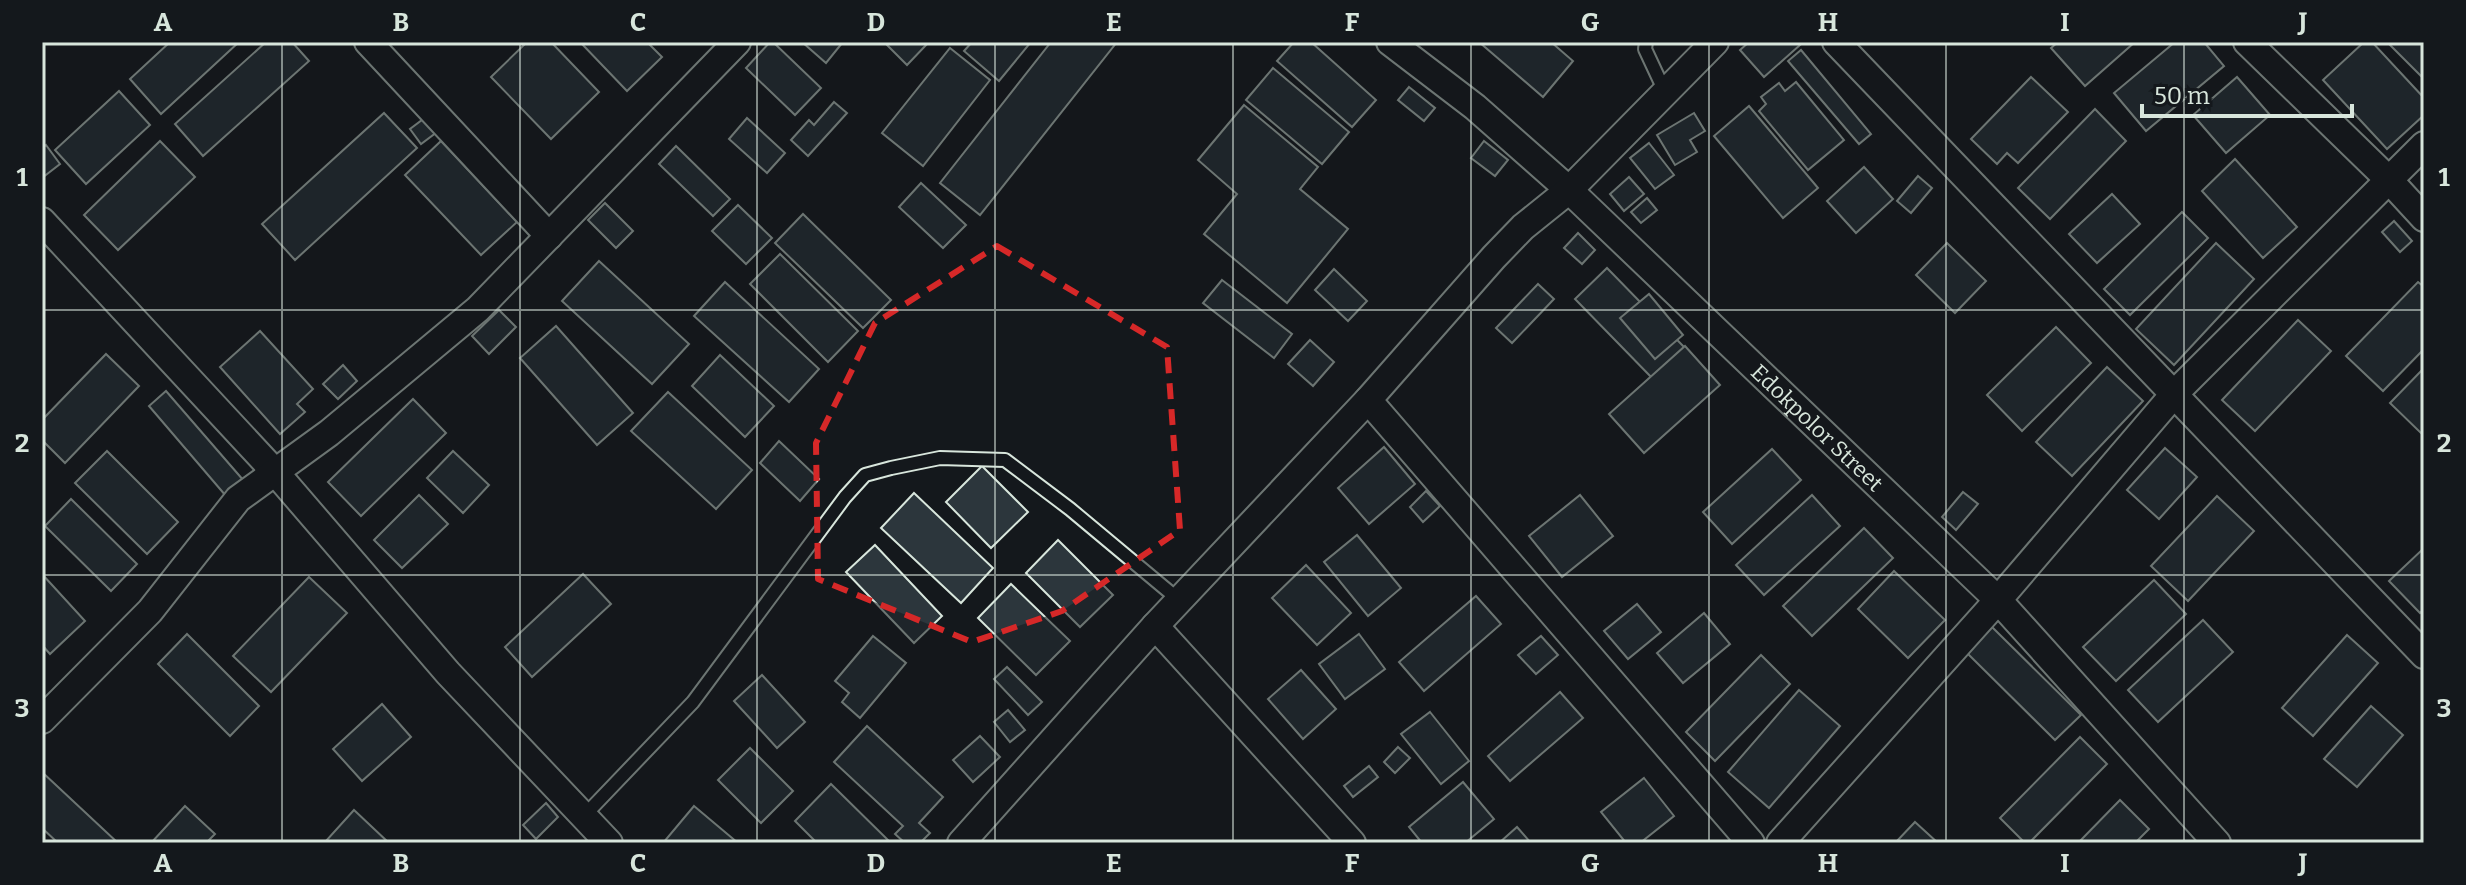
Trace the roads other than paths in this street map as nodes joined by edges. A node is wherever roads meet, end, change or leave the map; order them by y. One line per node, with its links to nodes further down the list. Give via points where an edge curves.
1 (368, 42): 14 (street)
2 (737, 42): 14 (street)
3 (1390, 42): 11 (street, Edokpolor Street, via 1475,107)
4 (1646, 42): 8 (lane)
5 (1715, 42): 8 (street)
6 (1836, 42): 15 (street)
7 (2247, 42): 10 (street)
8 (1666, 94): 11 (street)
9 (2424, 145): 10 (street)
10 (2389, 180): 12 (street); 15 (street)
11 (1569, 190): 16 (street, via 1523,227); 19 (street, Edokpolor Street)
12 (2424, 218)
13 (42, 221): 17 (street)
14 (549, 236): 17 (street, via 478,309)
15 (2175, 393): 19 (street); 21 (street)
16 (1368, 400): 18 (street); 28 (street)
17 (276, 473): 22 (street, via 238,499 150,611); 23 (street, via 448,673)
18 (1179, 600): 20 (street); 23 (lane, via 1005,460 940,458 865,475 693,702)
19 (1998, 600): 29 (street); 30 (street, Edokpolor Street)
20 (1155, 626): 26 (street); 27 (street)
21 (2424, 655)
22 (42, 720)
23 (584, 816): 24 (street); 25 (street)
24 (578, 843)
25 (609, 843)
26 (961, 843)
27 (1352, 843)
28 (1751, 843)
29 (1780, 843)
30 (2217, 843)

